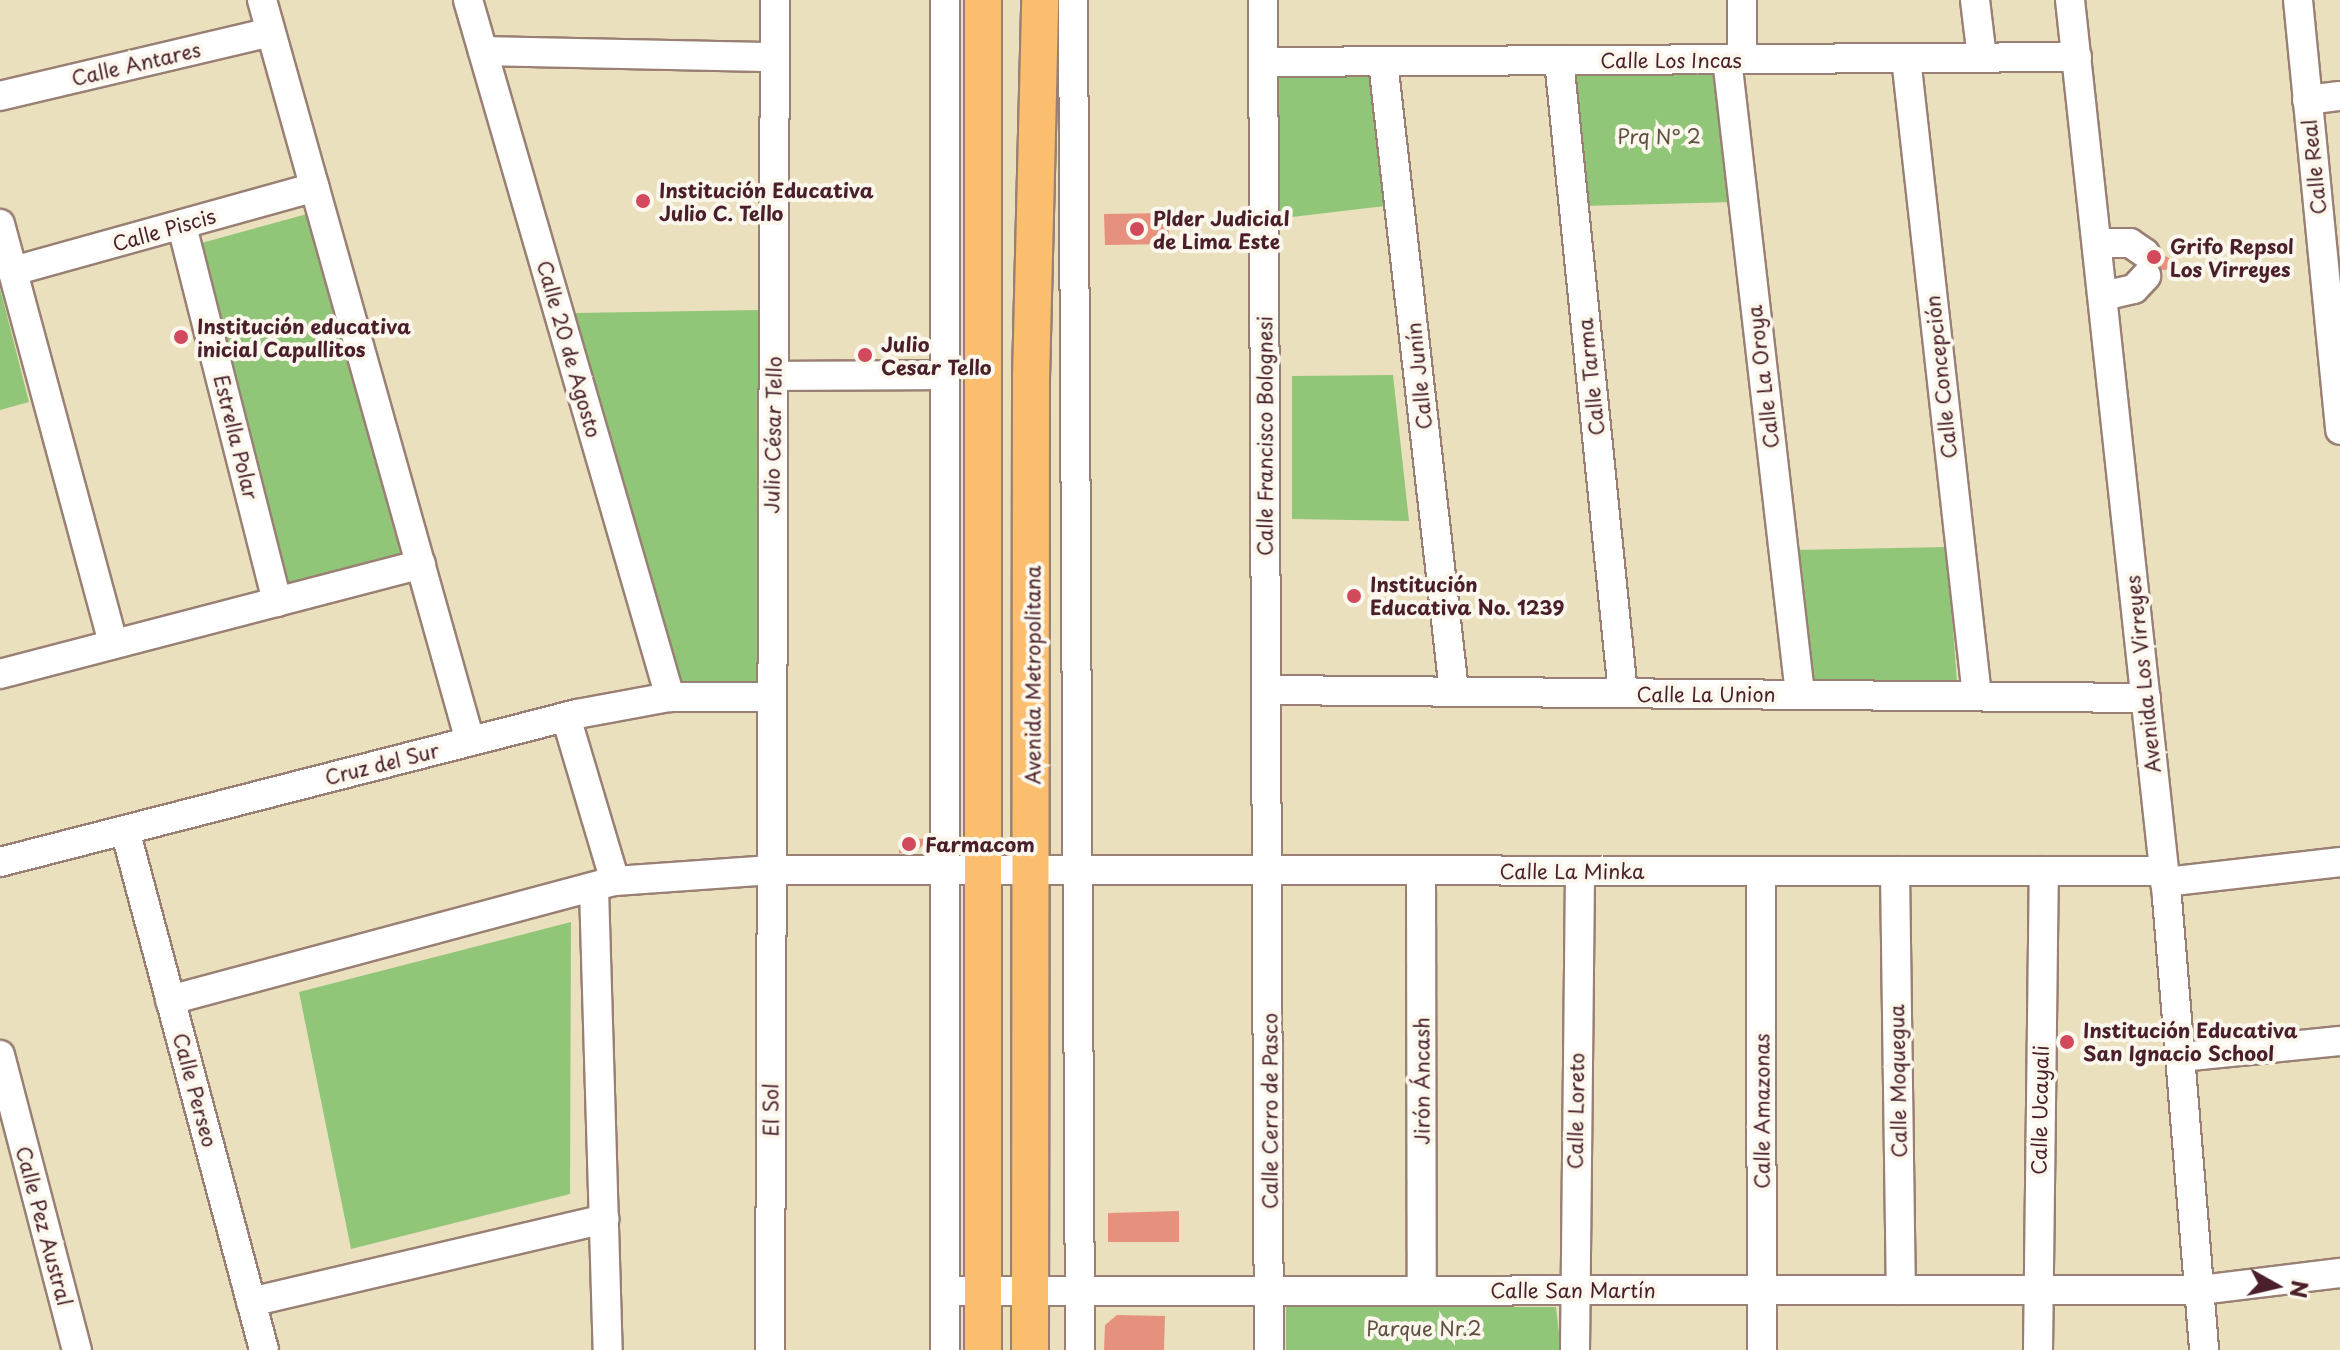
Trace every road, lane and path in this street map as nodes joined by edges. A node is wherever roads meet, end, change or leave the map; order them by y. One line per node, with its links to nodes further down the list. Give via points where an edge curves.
1 (262, 0): 13 (street)
2 (468, 0): 14 (street, Calle 20 de Agosto)
3 (775, 0): 15 (street, Julio César Tello)
4 (945, 0): 32 (street)
5 (983, 0): 59 (main road)
6 (1040, 0): 60 (main road, Avenida Metropolitana)
7 (1073, 0): 61 (street)
8 (1263, 0): 21 (street, Calle Francisco Bolognesi)
9 (1742, 0): 19 (street, Calle La Oroya)
10 (1975, 0): 18 (street)
11 (2070, 0): 16 (street, Avenida Los Virreyes)
12 (2298, 0): 25 (street, Calle Real)
13 (271, 32): 23 (street, Calle Antares); 26 (street)
14 (483, 51): 15 (street); 44 (street, Calle 20 de Agosto)
15 (775, 57): 33 (street, Julio César Tello)
16 (2077, 57): 18 (street, Calle Los Incas); 29 (street, Avenida Los Virreyes)
17 (1906, 58): 18 (street, Calle Los Incas); 19 (street, Calle Los Incas); 43 (street, Calle Concepción)
18 (1982, 58)
19 (1734, 59): 20 (street, Calle Los Incas); 42 (street, Calle La Oroya)
20 (1559, 60): 22 (street, Calle Los Incas); 41 (street, Calle Tarma)
21 (1264, 62): 22 (street, Calle Los Incas); 39 (street, Calle Francisco Bolognesi)
22 (1383, 62): 40 (street, Calle Junín)
23 (0, 96)
24 (2340, 96): 25 (street)
25 (2307, 100): 34 (street, Calle Real)
26 (315, 187): 28 (street, Calle Piscis); 35 (street)
27 (0, 224): 30 (street)
28 (182, 226): 30 (street, Calle Piscis); 36 (street, Estrella Polar)
29 (2097, 243): 31 (street, Avenida Los Virreyes); 31 (street, via 2130,243 2145,264 2134,289)
30 (13, 271): 37 (street)
31 (2103, 296): 46 (street, Avenida Los Virreyes)
32 (944, 375): 33 (street); 53 (street)
33 (774, 376): 45 (street, Julio César Tello)
34 (2340, 430)
35 (421, 564): 36 (street); 48 (street)
36 (277, 602): 37 (street)
37 (113, 644): 38 (street)
38 (0, 674)
39 (1266, 690): 40 (street, Calle La Union); 62 (street, Calle Francisco Bolognesi)
40 (1454, 691): 41 (street, Calle La Union)
41 (1623, 693): 42 (street, Calle La Union)
42 (1800, 694): 43 (street, Calle La Union)
43 (1977, 696): 46 (street, Calle La Union)
44 (670, 697): 45 (street, Cruz del Sur); 47 (street, Cruz del Sur)
45 (769, 697): 52 (street, Julio César Tello)
46 (2146, 698): 63 (street, Avenida Los Virreyes)
47 (566, 717): 48 (street, Cruz del Sur); 64 (street)
48 (470, 741): 49 (street, Cruz del Sur)
49 (125, 830): 50 (street, Cruz del Sur); 65 (street, Calle Perseo)
50 (0, 862)
51 (2340, 862): 63 (street, Calle La Minka)
52 (772, 870): 53 (street, Calle La Minka); 64 (street, Calle La Minka); 86 (street, El Sol)
53 (942, 871): 59 (street, Calle La Minka); 79 (street)
54 (1421, 871): 55 (street, Calle La Minka); 62 (street, Calle La Minka); 81 (street, Jirón Áncash)
55 (1580, 871): 56 (street, Calle La Minka); 74 (street, Calle Loreto)
56 (1761, 871): 57 (street, Calle La Minka); 75 (street, Calle Amazonas)
57 (1895, 871): 58 (street, Calle La Minka); 76 (street, Calle Moquegua)
58 (2044, 871): 63 (street, Calle La Minka); 77 (street, Calle Ucayali)
59 (981, 872): 60 (street, Calle La Minka); 71 (main road)
60 (1033, 872): 61 (street, Calle La Minka); 80 (main road, Avenida Metropolitana)
61 (1076, 872): 62 (street, Calle La Minka); 72 (street)
62 (1271, 872): 73 (street, Calle Cerro de Pasco)
63 (2164, 876): 68 (street, Avenida Los Virreyes)
64 (605, 885): 65 (street, Calle La Minka); 69 (street)
65 (170, 1000): 82 (street, Calle Perseo)
66 (2340, 1041): 68 (street)
67 (0, 1055): 83 (street, Calle Pez Austral)
68 (2182, 1057): 78 (street, Avenida Los Virreyes)
69 (604, 1219): 82 (street); 85 (street)
70 (2340, 1273): 78 (street, Calle San Martín)
71 (982, 1290): 79 (street, Calle San Martín); 80 (street, Calle San Martín); 88 (main road)
72 (1080, 1290): 73 (street, Calle San Martín); 80 (street, Calle San Martín); 90 (street)
73 (1269, 1290): 81 (street, Calle San Martín); 91 (street, Calle Cerro de Pasco)
74 (1574, 1290): 75 (street, Calle San Martín); 81 (street, Calle San Martín); 92 (street, Calle Loreto)
75 (1762, 1290): 76 (street, Calle San Martín); 93 (street, Calle Amazonas)
76 (1901, 1290): 77 (street, Calle San Martín)
77 (2038, 1290): 78 (street, Calle San Martín); 94 (street, Calle Ucayali)
78 (2201, 1290): 95 (street, Avenida Los Virreyes)
79 (945, 1291): 87 (street)
80 (1030, 1291): 89 (main road, Avenida Metropolitana)
81 (1422, 1291)
82 (251, 1302): 84 (street, Calle Perseo)
83 (77, 1350)
84 (264, 1350)
85 (608, 1350)
86 (770, 1350)
87 (945, 1350)
88 (983, 1350)
89 (1030, 1350)
90 (1080, 1350)
91 (1269, 1350)
92 (1575, 1350)
93 (1762, 1350)
94 (2038, 1350)
95 (2204, 1350)

